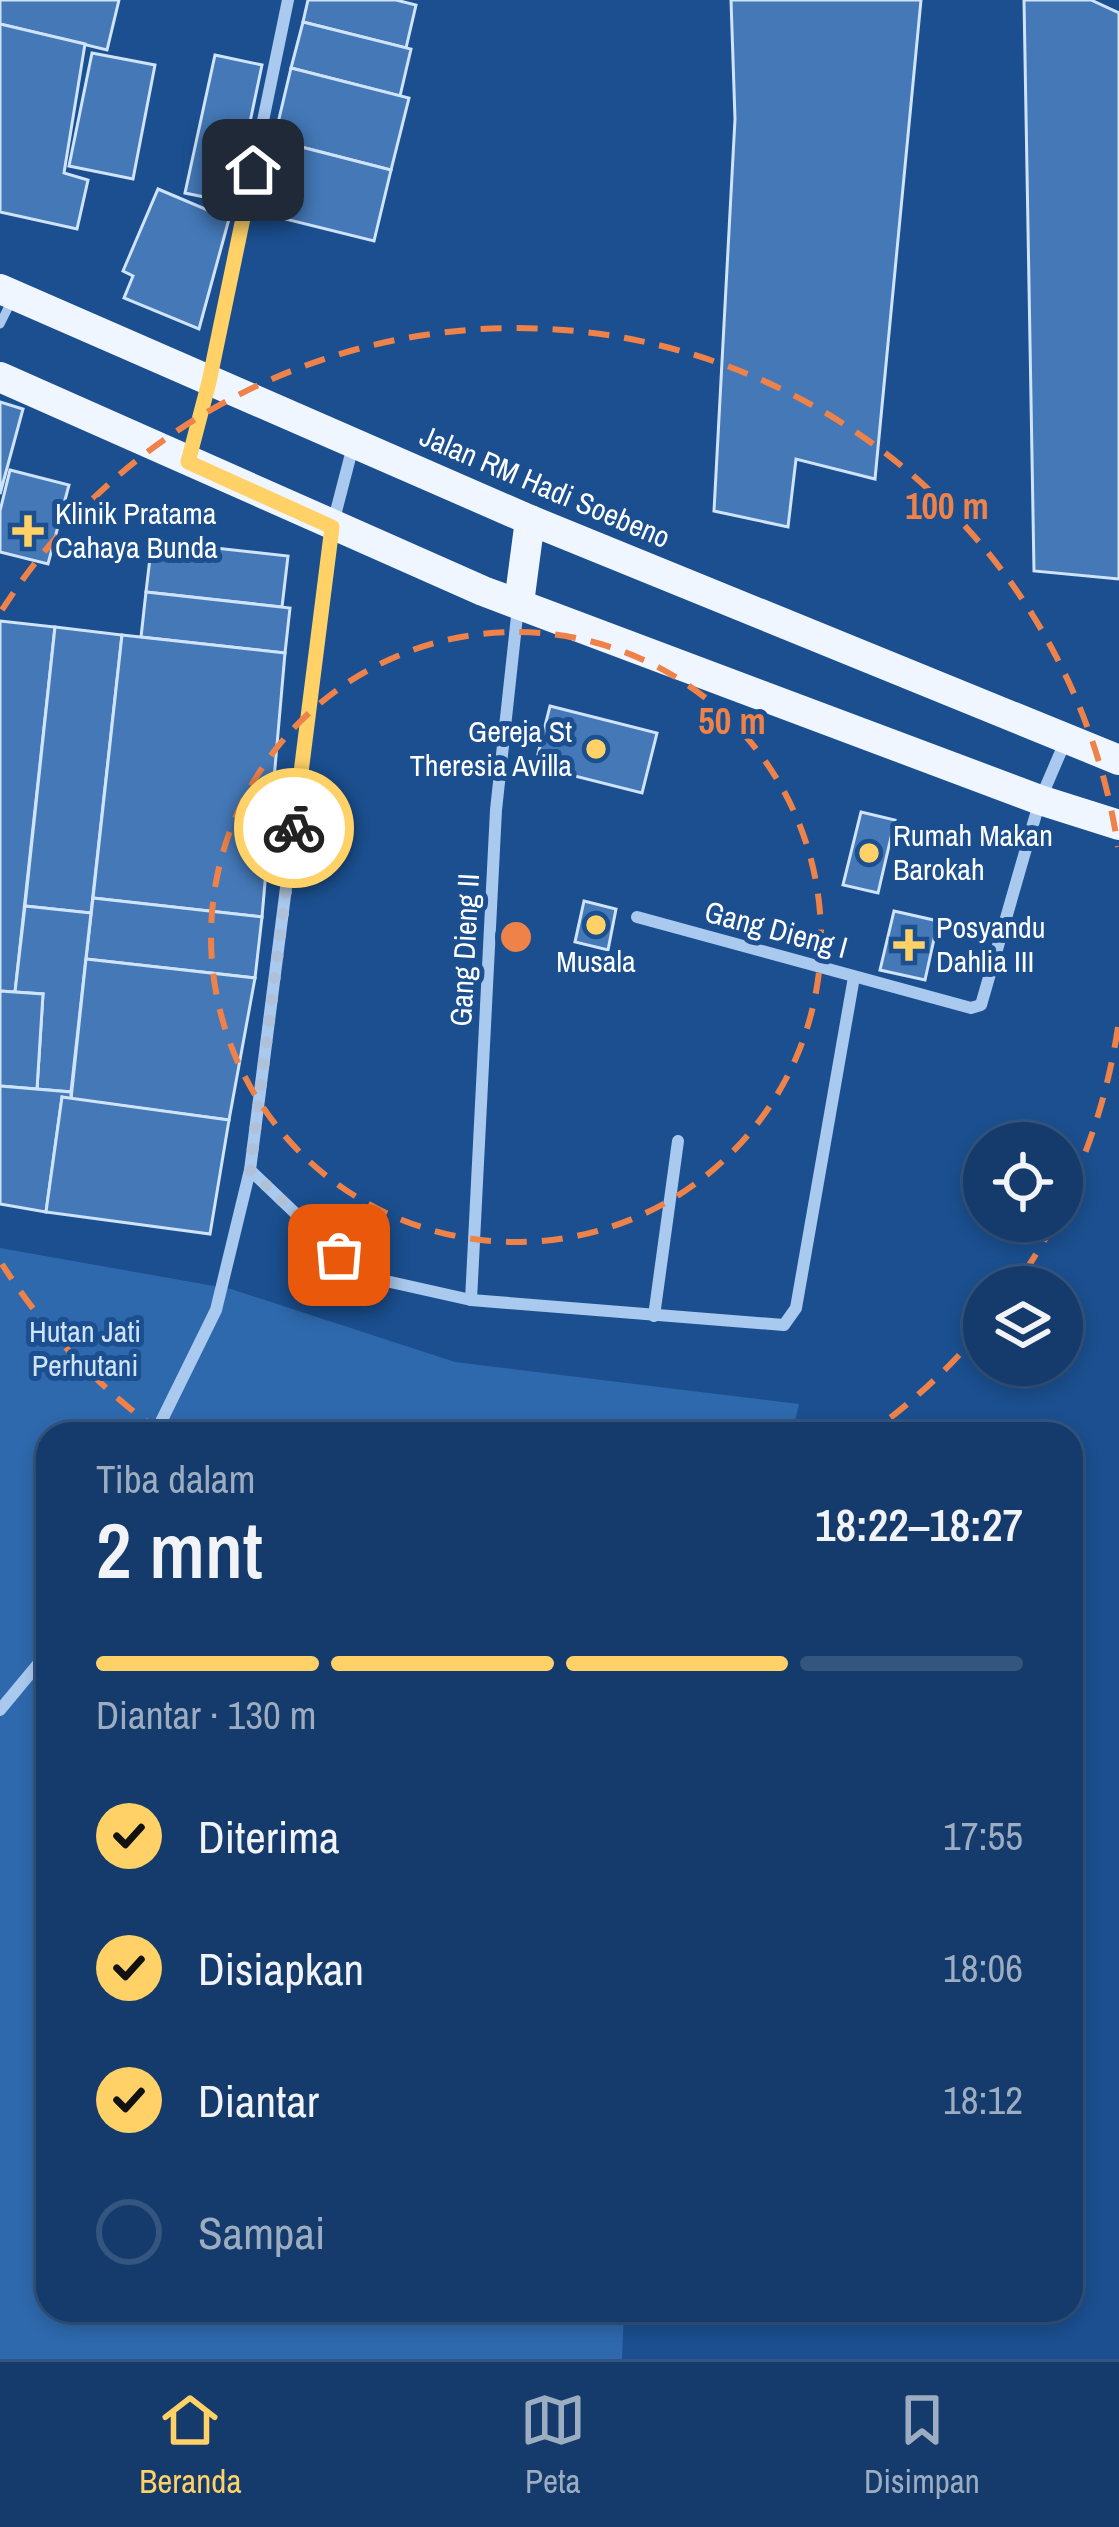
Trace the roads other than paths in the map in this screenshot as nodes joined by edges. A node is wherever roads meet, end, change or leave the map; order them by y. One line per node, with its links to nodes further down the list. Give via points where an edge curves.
1 (287, 0): 5 (street)
2 (7, 292): 3 (lane); 5 (main road, Jalan RM Hadi Soebeno)
3 (0, 324)
4 (0, 377): 7 (main road)
5 (209, 382): 6 (main road, Jalan RM Hadi Soebeno); 7 (street)
6 (353, 445): 8 (main road, Jalan RM Hadi Soebeno); 9 (street)
7 (188, 462): 9 (main road)
8 (530, 520): 10 (main road); 11 (main road, Jalan RM Hadi Soebeno)
9 (332, 527): 10 (main road); 18 (street)
10 (519, 603): 13 (main road); 19 (street, Gang Dieng II, via 496,810)
11 (1065, 741): 12 (main road, Jalan RM Hadi Soebeno); 13 (street, Gang Dieng I)
12 (1119, 760)
13 (1040, 800): 14 (main road); 16 (street, Gang Dieng I, via 981,1005)
14 (1119, 825)
15 (637, 917): 16 (street, Gang Dieng I)
16 (854, 977): 20 (street, via 793,1317 780,1326)
17 (678, 1141): 20 (street)
18 (250, 1170): 19 (street, via 358,1270); 21 (street, via 216,1310)
19 (471, 1300): 20 (street)
20 (654, 1316)
21 (161, 1422)
22 (36, 1666): 23 (street)
23 (0, 1710)

